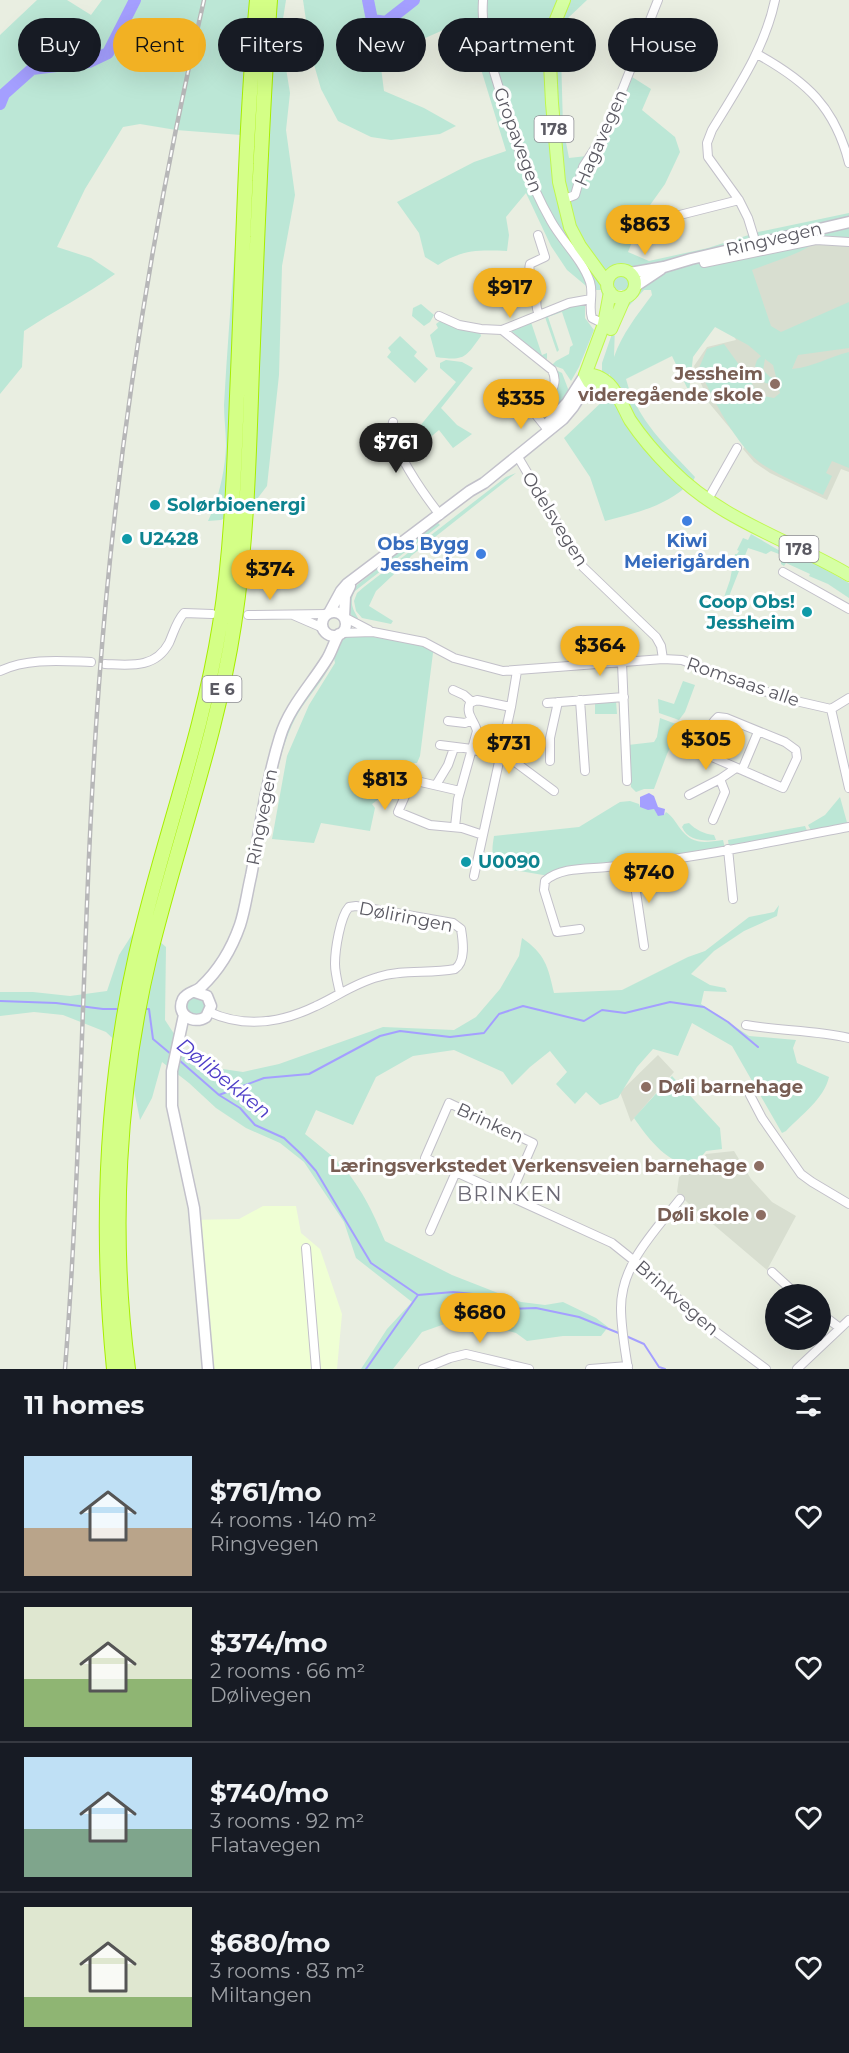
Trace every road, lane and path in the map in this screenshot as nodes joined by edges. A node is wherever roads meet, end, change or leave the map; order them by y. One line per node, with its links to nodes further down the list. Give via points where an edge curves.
1 (257, 0): 119 (highway, E 6, via 233,499 220,622 196,738 137,952 112,1093 106,1236)
2 (270, 0): 120 (highway, E 6, via 246,503 237,600 209,742 150,954 126,1094 120,1247)
3 (483, 0): 24 (street, Gropavegen, via 486,47 516,143 543,206 585,272 591,285)
4 (564, 0): 9 (main road, 178, via 555,22 550,63)
5 (658, 0): 9 (street, Hagavegen, via 606,131 584,167 575,195)
6 (775, 0): 7 (street)
7 (757, 54): 8 (street, via 791,74 815,96 836,124); 10 (street, via 707,143 708,157)
8 (849, 163)
9 (562, 200): 16 (main road, 178, via 570,227)
10 (739, 200): 11 (street); 15 (street)
11 (656, 221)
12 (849, 222): 15 (main road, Ringvegen)
13 (538, 236): 25 (street, via 545,257 530,264 529,270)
14 (849, 242): 17 (street, via 816,240)
15 (756, 244): 17 (main road, Ringvegen)
16 (585, 253): 19 (main road); 22 (main road, 178)
17 (703, 259): 18 (main road, Ringvegen)
18 (664, 267): 20 (main road, Ringvegen); 21 (main road, Ringvegen)
19 (616, 270): 20 (main road); 22 (main road, via 610,275)
20 (630, 273): 21 (main road)
21 (634, 287): 23 (main road)
22 (608, 288): 23 (main road, via 617,297); 27 (main road)
23 (625, 297): 27 (main road)
24 (591, 299): 25 (street); 27 (street, Gropavegen, via 592,318)
25 (539, 314): 28 (street)
26 (439, 316): 28 (street, via 459,325)
27 (608, 326): 29 (main road)
28 (502, 330): 31 (street, via 552,370 554,389 536,414)
29 (589, 377): 31 (main road); 35 (main road, 178, via 610,385 646,442)
30 (393, 422): 36 (street, via 392,433 406,465)
31 (547, 428): 33 (main road); 34 (main road)
32 (737, 448): 35 (street)
33 (518, 457): 34 (main road); 49 (street, Odelsvegen, via 583,567 656,637)
34 (470, 492): 36 (main road)
35 (707, 501): 38 (main road, 178)
36 (440, 515): 39 (main road)
37 (783, 572): 40 (street)
38 (849, 575)
39 (354, 579): 42 (main road, via 340,591); 45 (main road, via 345,596)
40 (849, 609)
41 (291, 614): 42 (street); 44 (street); 46 (street)
42 (328, 614): 45 (main road, via 338,612); 46 (main road, via 322,620)
43 (212, 615): 51 (street, via 184,613 177,620 168,645 150,662 138,666)
44 (248, 615)
45 (344, 617): 47 (street, Romsaas alle); 48 (main road, via 346,626)
46 (324, 630): 48 (main road, via 333,636); 53 (main road)
47 (373, 632): 48 (street, Romsaas alle); 55 (street, Romsaas alle, via 424,642 454,658 488,668)
48 (340, 634): 53 (main road, Ringvegen)
49 (663, 659): 52 (street, Romsaas alle); 64 (street, Romsaas alle, via 688,662 783,698)
50 (91, 662): 54 (street, via 29,662)
51 (105, 663)
52 (622, 663): 55 (street, Romsaas alle); 57 (street)
53 (324, 664): 92 (main road, Ringvegen, via 297,700 279,738 242,919)
54 (0, 671)
55 (517, 671): 63 (street)
56 (453, 690): 60 (street)
57 (624, 697): 59 (street); 76 (street)
58 (849, 698): 64 (street)
59 (580, 700): 61 (street); 74 (street)
60 (472, 702): 63 (street); 65 (street, via 468,706)
61 (558, 702): 62 (street); 72 (street, via 550,738)
62 (547, 703)
63 (511, 707): 71 (street)
64 (831, 709): 78 (street)
65 (472, 720): 66 (street); 70 (street, via 477,731)
66 (448, 721)
67 (758, 732): 73 (street); 73 (street, via 726,718 714,720 703,753); 73 (street, via 793,747 797,753 783,788)
68 (440, 745): 69 (street)
69 (454, 748): 70 (street); 77 (street)
70 (472, 749): 71 (street); 79 (street)
71 (500, 757): 80 (street, via 511,759); 85 (street)
72 (550, 761)
73 (739, 769): 75 (street)
74 (585, 771)
75 (720, 779): 81 (street); 82 (street, via 724,792)
76 (627, 781)
77 (436, 785): 79 (street); 84 (street, via 412,780 398,812 430,825)
78 (849, 788)
79 (460, 791): 84 (street)
80 (554, 791)
81 (689, 795)
82 (712, 820)
83 (849, 826): 86 (street)
84 (455, 827): 85 (street)
85 (483, 835): 88 (street)
86 (728, 849): 87 (street); 89 (street)
87 (632, 865): 90 (street, via 559,873 545,881 544,891 557,932); 91 (street)
88 (474, 876)
89 (733, 899)
90 (580, 929)
91 (644, 946)
92 (214, 975): 93 (main road, Ringvegen); 95 (main road, Ringvegen)
93 (195, 992): 95 (main road); 97 (main road, via 183,999)
94 (340, 993): 94 (street, Døliringen, via 380,976 455,969 462,959 461,929 453,923 350,906 344,913 336,950); 96 (street, Døliringen, via 305,1011 264,1021 237,1022)
95 (208, 998): 96 (main road)
96 (209, 1012): 98 (main road)
97 (184, 1015): 98 (main road); 101 (main road)
98 (196, 1021): 101 (main road)
99 (746, 1025): 100 (street, via 800,1033 818,1031)
100 (849, 1038)
101 (180, 1039): 121 (main road, via 172,1071 172,1106 194,1208)
102 (750, 1095): 106 (street, via 801,1174)
103 (456, 1172): 104 (street, Brinken); 104 (street, Brinken, via 425,1158 449,1103 533,1143); 107 (street)
104 (510, 1196): 108 (street, Brinken)
105 (680, 1199): 110 (street)
106 (849, 1204)
107 (430, 1231)
108 (587, 1231): 110 (street, Brinkvegen)
109 (306, 1248): 122 (street)
110 (634, 1260): 117 (street, via 621,1298); 126 (street, Brinkvegen, via 712,1329)
111 (772, 1272): 112 (street)
112 (785, 1284)
113 (849, 1320): 115 (street)
114 (831, 1321): 115 (street)
115 (840, 1328): 118 (street)
116 (438, 1367): 123 (street); 124 (street, via 450,1358 466,1354)
117 (628, 1367): 125 (street)
118 (804, 1367)
119 (114, 1369)
120 (128, 1369)
121 (208, 1369)
122 (316, 1369)
123 (423, 1369)
124 (529, 1369)
125 (590, 1369)
126 (766, 1369)

